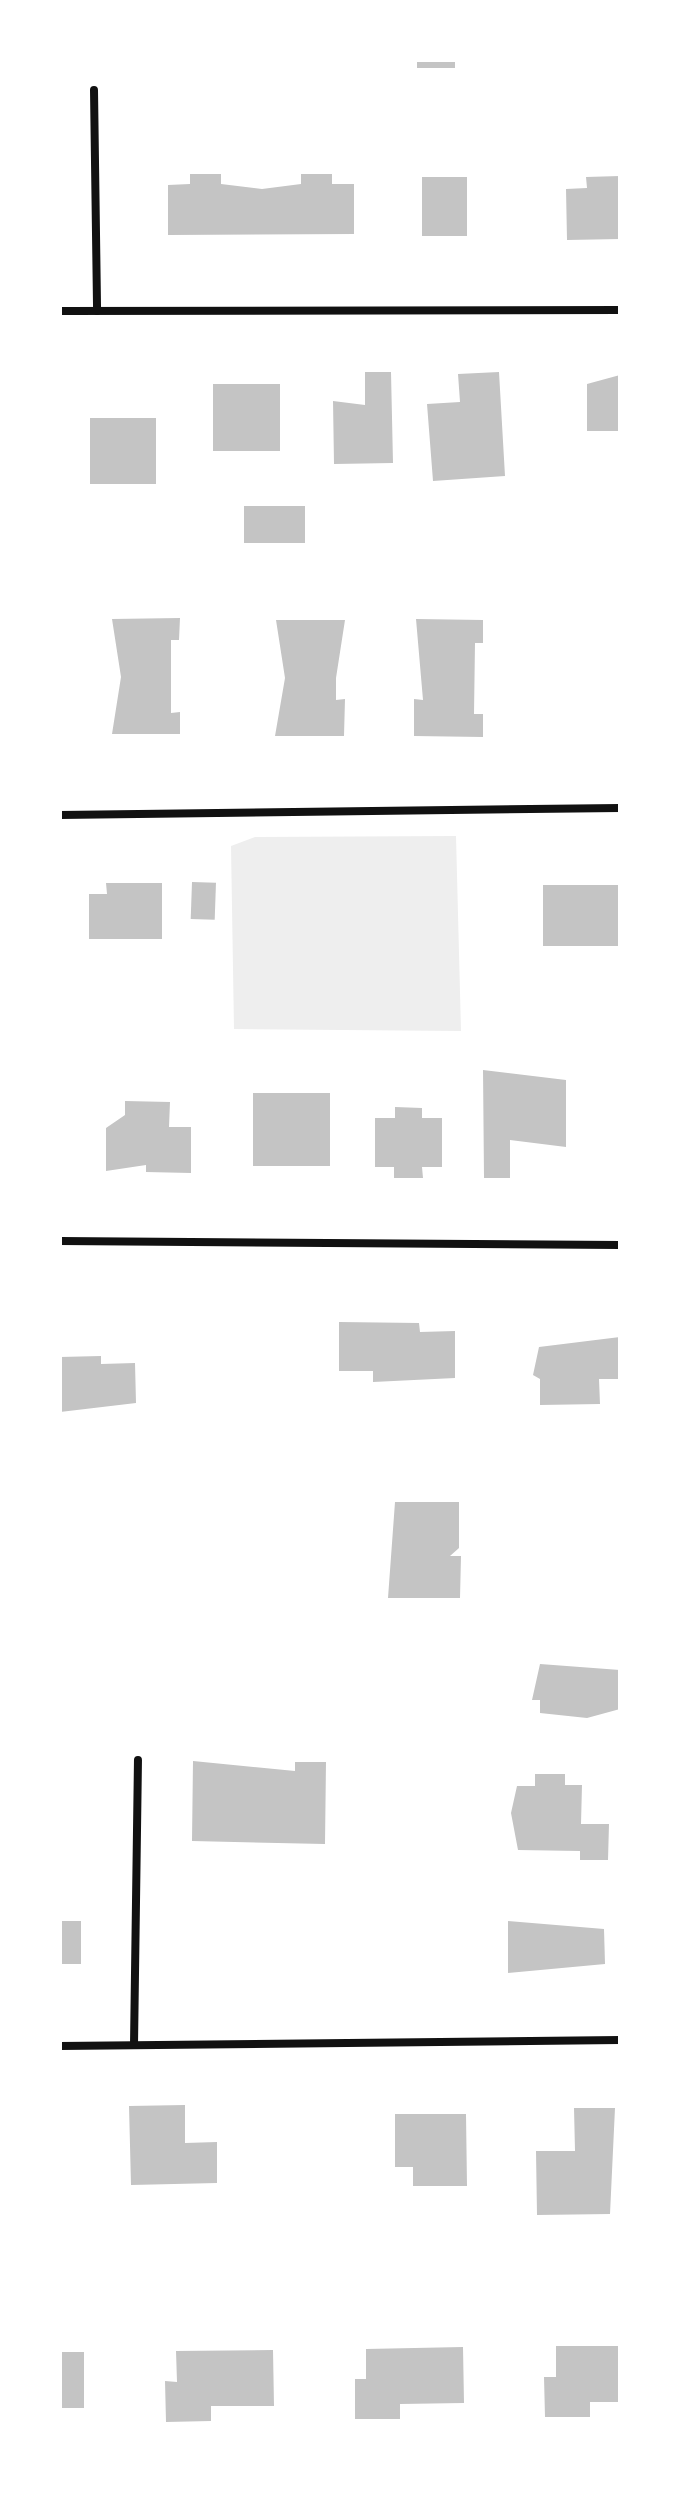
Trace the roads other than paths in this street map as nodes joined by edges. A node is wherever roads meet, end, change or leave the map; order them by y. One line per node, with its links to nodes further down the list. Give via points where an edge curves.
1 (94, 90): 4 (street)
2 (620, 310): 4 (street)
3 (60, 311): 4 (street)
4 (97, 311)
5 (620, 808): 6 (street)
6 (60, 815)
7 (60, 1241): 8 (street)
8 (620, 1245)
9 (138, 1760): 11 (street)
10 (620, 2040): 11 (street)
11 (134, 2045): 12 (street)
12 (60, 2046)

